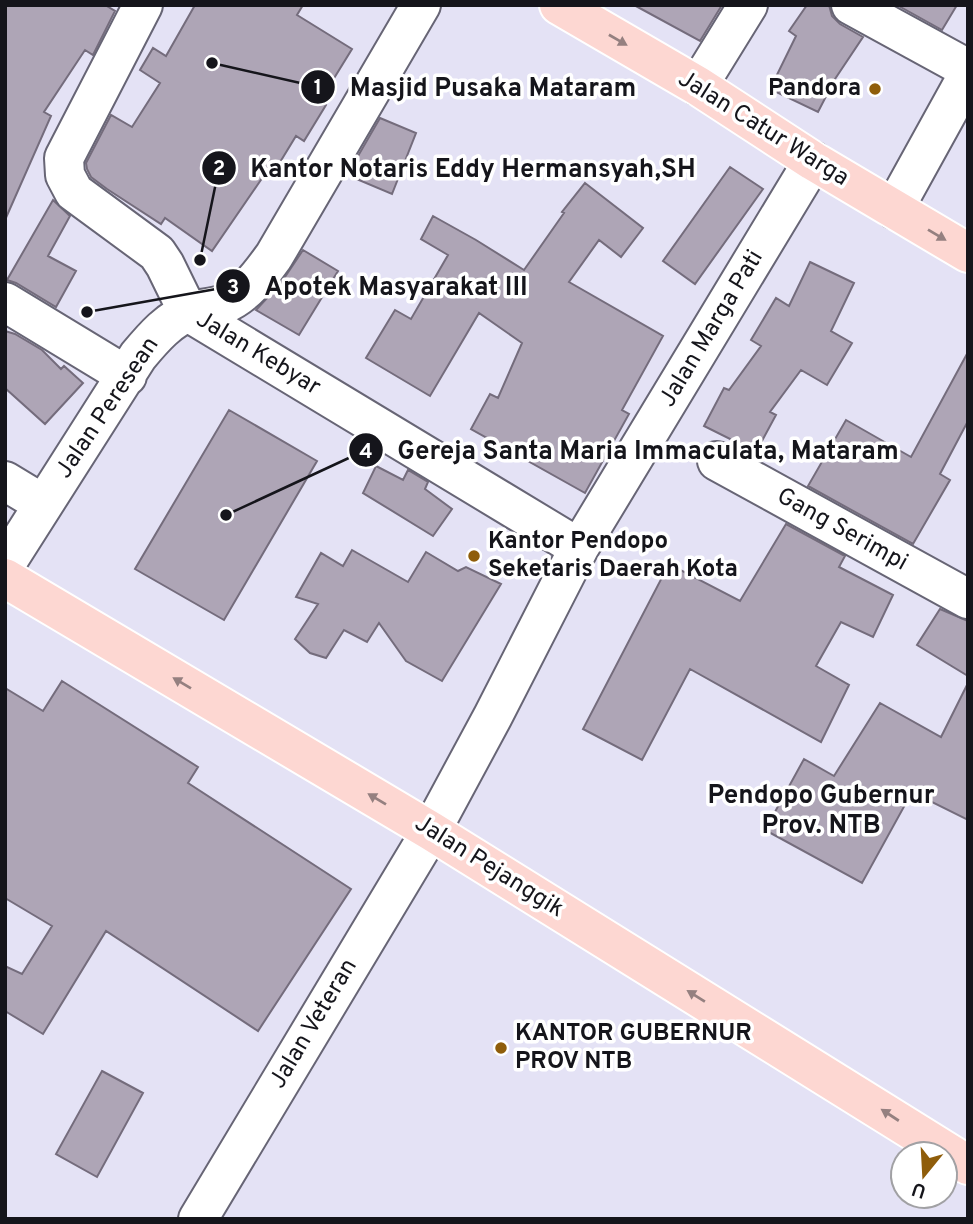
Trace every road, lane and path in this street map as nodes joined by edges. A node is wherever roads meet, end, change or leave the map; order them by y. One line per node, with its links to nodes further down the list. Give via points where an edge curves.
1 (143, 5): 13 (street, Jalan Kebyar, via 64,158 65,175 74,192 157,253)
2 (421, 5): 13 (street, Jalan Peresean, via 259,276 223,305)
3 (559, 5): 8 (main road, Jalan Catur Warga, one-way to 8)
4 (748, 5): 8 (street)
5 (851, 5): 6 (street)
6 (968, 69)
7 (968, 75): 10 (street)
8 (698, 86): 9 (main road, Jalan Catur Warga)
9 (813, 161): 10 (main road, Jalan Catur Warga); 18 (street, Jalan Marga Pati)
10 (894, 209): 11 (main road, Jalan Catur Warga, one-way to 11)
11 (968, 253)
12 (5, 302): 14 (street)
13 (188, 312): 14 (street, Jalan Peresean, via 153,338); 18 (street, Jalan Kebyar)
14 (127, 376): 17 (street, Jalan Peresean)
15 (717, 461): 21 (street, Gang Serimpi)
16 (5, 481): 17 (street)
17 (43, 503): 19 (street, Jalan Peresean)
18 (579, 548): 22 (street, Jalan Marga Pati)
19 (5, 565)
20 (5, 578): 22 (main road, Jalan Pejanggik, one-way to 20)
21 (968, 599)
22 (432, 831): 23 (main road, Jalan Pejanggik, one-way to 22); 24 (street, Jalan Veteran)
23 (968, 1165)
24 (198, 1219)

